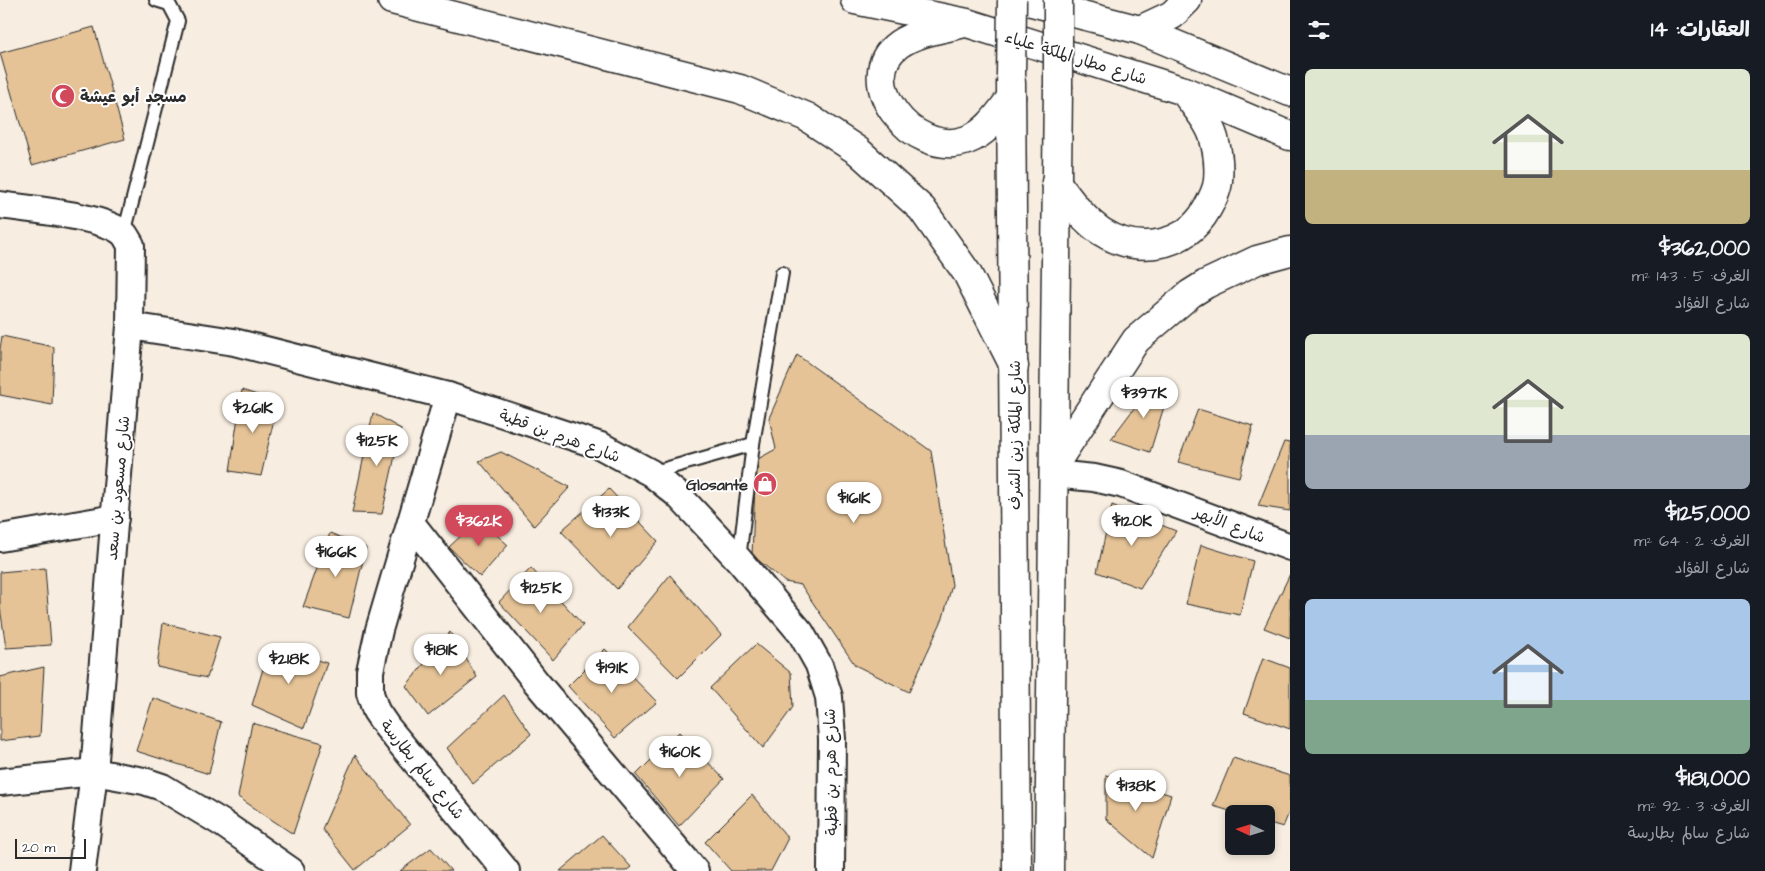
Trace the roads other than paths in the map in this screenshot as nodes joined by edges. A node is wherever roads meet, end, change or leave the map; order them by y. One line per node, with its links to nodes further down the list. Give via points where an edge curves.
1 (156, 0): 16 (lane, via 169,4 178,21)
2 (392, 0): 20 (main road, via 740,89 807,117 858,151 922,209 968,274)
3 (855, 0): 8 (main road, شارع مطار الملكة علياء)
4 (1012, 0): 10 (main road, شارع الملكة زين الشرف, bridge)
5 (1024, 0): 9 (main road)
6 (1058, 0): 14 (main road, bridge)
7 (1188, 0): 9 (main road, via 1172,15)
8 (967, 23): 10 (main road, via 912,37 898,45 882,71 888,101 895,115 920,136 947,144 967,140 994,120); 11 (main road, شارع مطار الملكة علياء)
9 (1140, 30): 12 (main road)
10 (1011, 87): 20 (main road, شارع الملكة زين الشرف)
11 (1184, 91): 13 (main road, شارع مطار الملكة علياء); 14 (main road, via 1215,141 1218,182 1204,215 1176,240 1140,246 1102,232 1081,214)
12 (1290, 92)
13 (1290, 136)
14 (1056, 182): 23 (main road)
15 (0, 205): 16 (street, via 88,219 109,225)
16 (124, 234): 19 (street, شارع مسعود بن سعد, via 131,245 132,259)
17 (1290, 251): 23 (main road, via 1256,260 1206,284 1136,340)
18 (782, 273): 22 (lane)
19 (130, 326): 21 (street, شارع هرم بن قطبة, via 234,342); 25 (street, شارع مسعود بن سعد)
20 (1014, 366): 38 (main road, شارع الملكة زين الشرف)
21 (448, 396): 24 (street, شارع هرم بن قطبة, via 601,446); 26 (street, شارع سالم بطارسة)
22 (754, 444): 24 (lane); 29 (lane)
23 (1054, 470): 28 (street, شارع الأبهر, via 1121,484); 32 (main road)
24 (651, 473): 29 (street, شارع هرم بن قطبة, via 678,495)
25 (115, 518): 27 (street); 30 (street, شارع مسعود بن سعد)
26 (411, 523): 35 (street, شارع سالم بطارسة, via 379,630 370,671 370,693 376,711 387,727); 36 (street, via 536,682)
27 (0, 538)
28 (1290, 547)
29 (739, 560): 37 (street, شارع هرم بن قطبة, via 801,632 823,676 829,697 832,739)
30 (94, 772): 31 (street); 33 (street, شارع مسعود بن سعد); 34 (street, via 162,787 222,823)
31 (0, 782)
32 (1054, 869)
33 (82, 871)
34 (291, 871)
35 (506, 871)
36 (695, 871)
37 (831, 871)
38 (1017, 871)

